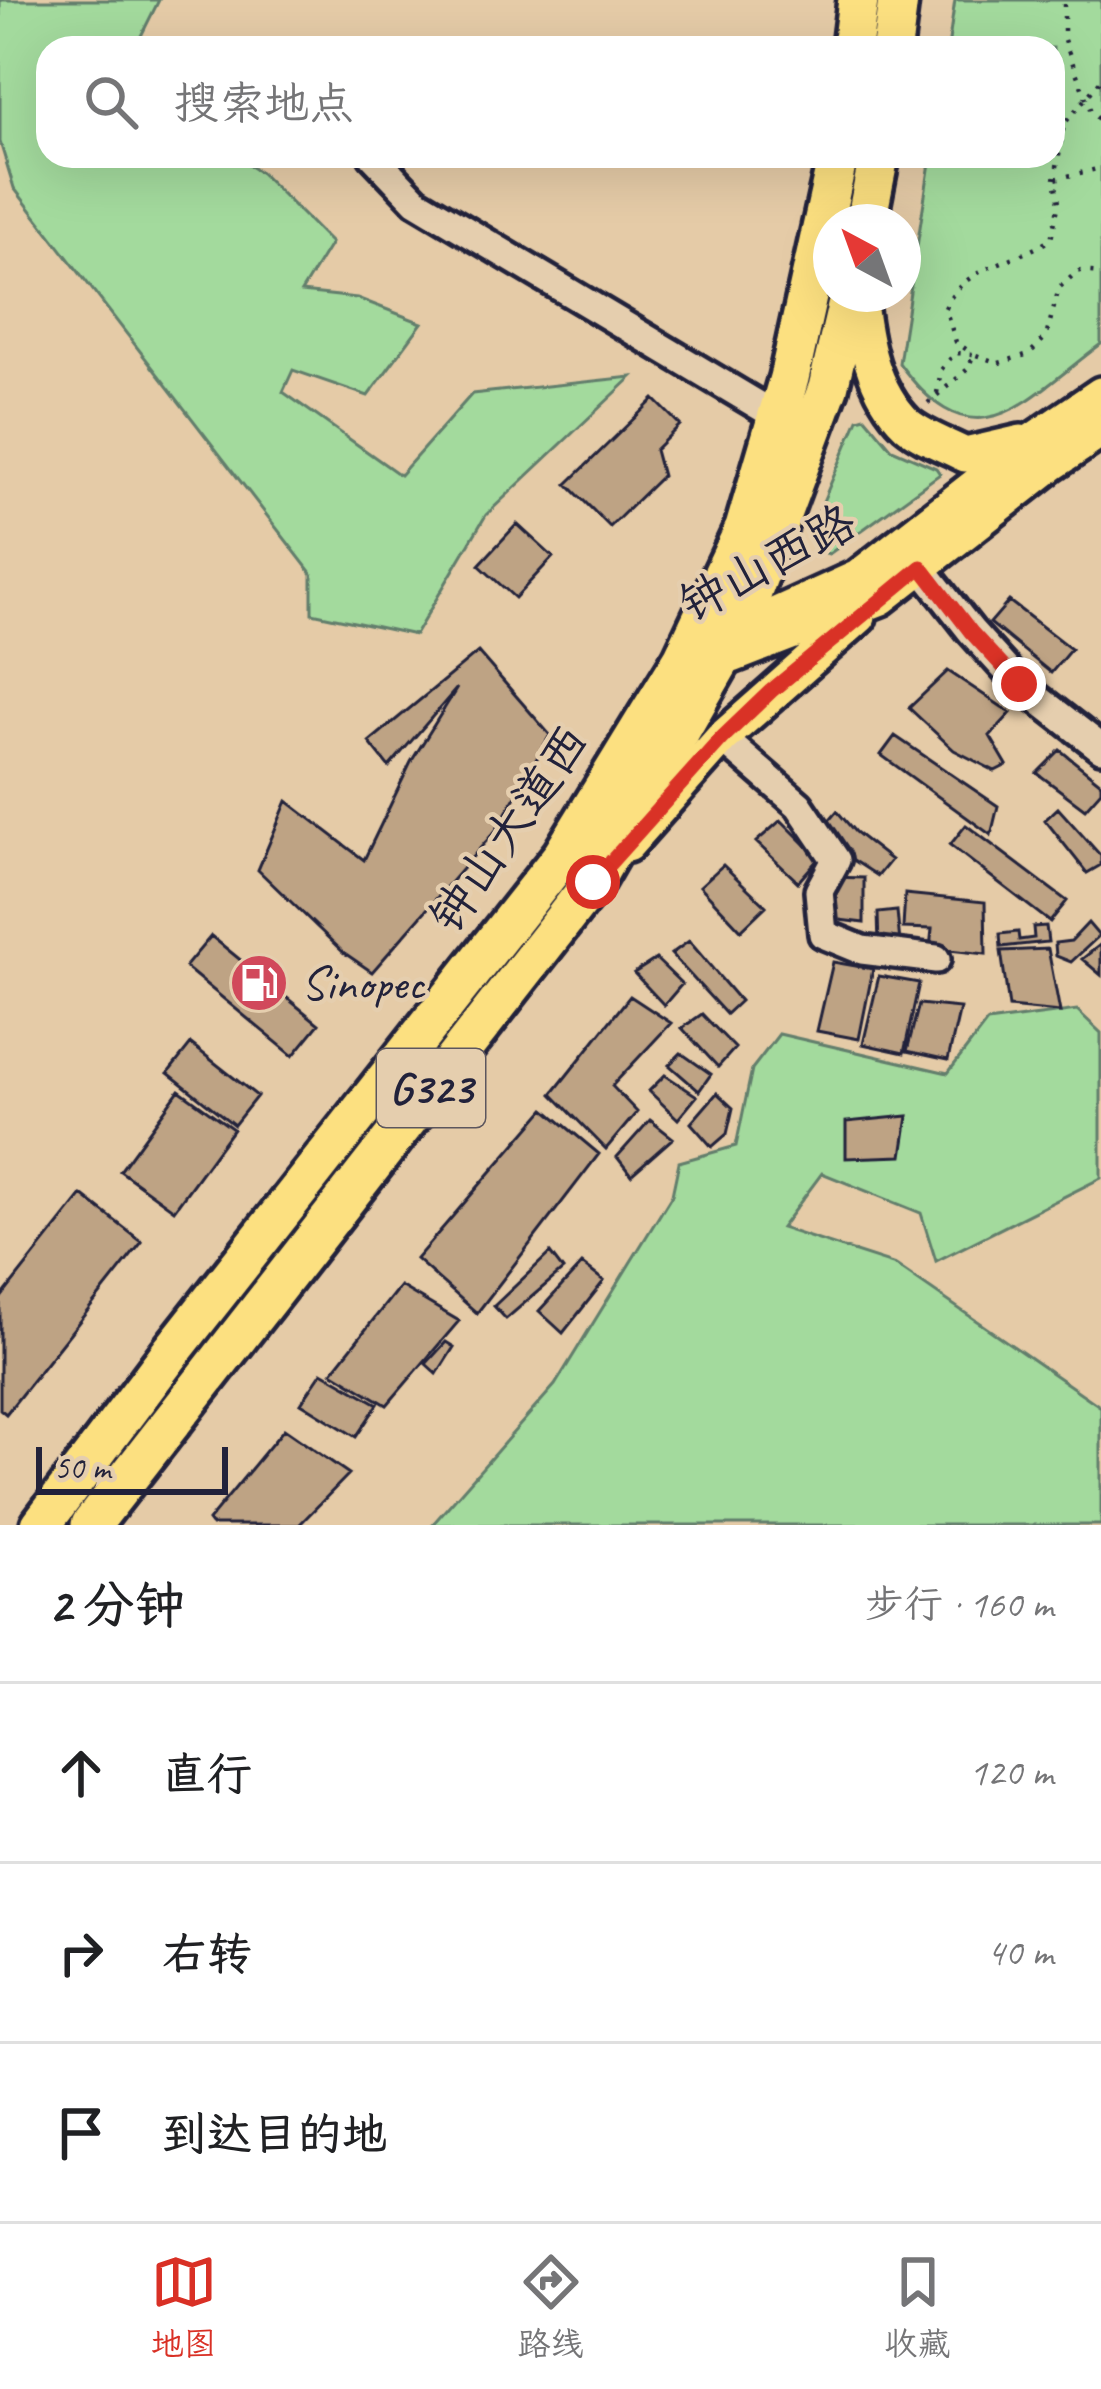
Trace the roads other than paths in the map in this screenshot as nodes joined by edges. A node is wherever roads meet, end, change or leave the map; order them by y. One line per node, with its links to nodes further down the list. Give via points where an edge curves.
1 (858, 0): 3 (highway)
2 (898, 0): 4 (highway)
3 (854, 36)
4 (894, 36)
5 (384, 168): 12 (street, via 416,201)
6 (835, 168): 12 (highway, 钟山大道西 / G323)
7 (877, 168): 8 (highway)
8 (870, 204)
9 (849, 312): 17 (highway, 钟山大道西 / G323, via 828,388)
10 (858, 312): 14 (main road, via 879,383 908,425 965,455)
11 (1101, 394): 14 (main road, 钟山西路)
12 (778, 417): 17 (highway, 钟山大道西 / G323)
13 (1101, 431): 15 (main road, 钟山西路)
14 (1035, 439): 15 (main road, 钟山西路)
15 (911, 555): 16 (main road, 钟山西路); 17 (main road, 钟山西路); 19 (street, via 1019,684)
16 (881, 598): 17 (main road, 钟山西路); 18 (main road)
17 (714, 650): 20 (highway, 钟山大道西 / G323); 22 (highway, 钟山大道西 / G323)
18 (722, 738): 20 (main road); 21 (street, via 799,805 836,860 819,891 823,934 862,950)
19 (1101, 748)
20 (593, 882): 23 (highway, 钟山大道西 / G323)
21 (936, 958)
22 (41, 1525)
23 (92, 1525)

